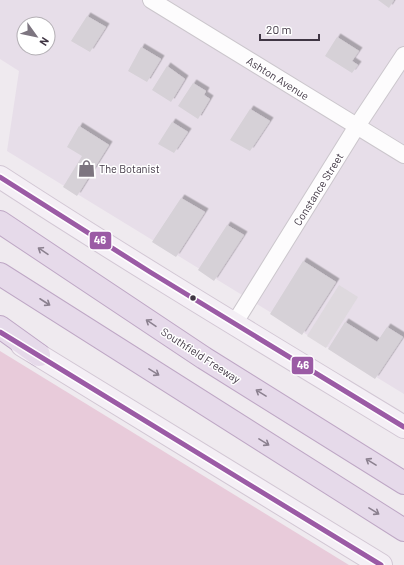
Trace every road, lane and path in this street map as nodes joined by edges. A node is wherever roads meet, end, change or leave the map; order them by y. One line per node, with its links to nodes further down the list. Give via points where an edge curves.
1 (151, 0): 3 (street, Ashton Avenue)
2 (404, 55): 3 (street, Constance Street)
3 (357, 126): 4 (street, Ashton Avenue); 8 (street, Constance Street)
4 (404, 155)
5 (0, 177): 8 (main road)
6 (0, 222): 13 (highway, Southfield Freeway, one-way to 6, via 204,358)
7 (0, 274): 14 (highway, one-way to 14)
8 (234, 324): 12 (main road)
9 (0, 327): 11 (highway)
10 (0, 332): 11 (main road)
11 (39, 355): 15 (main road)
12 (404, 427)
13 (404, 483)
14 (404, 530)
15 (380, 565)

